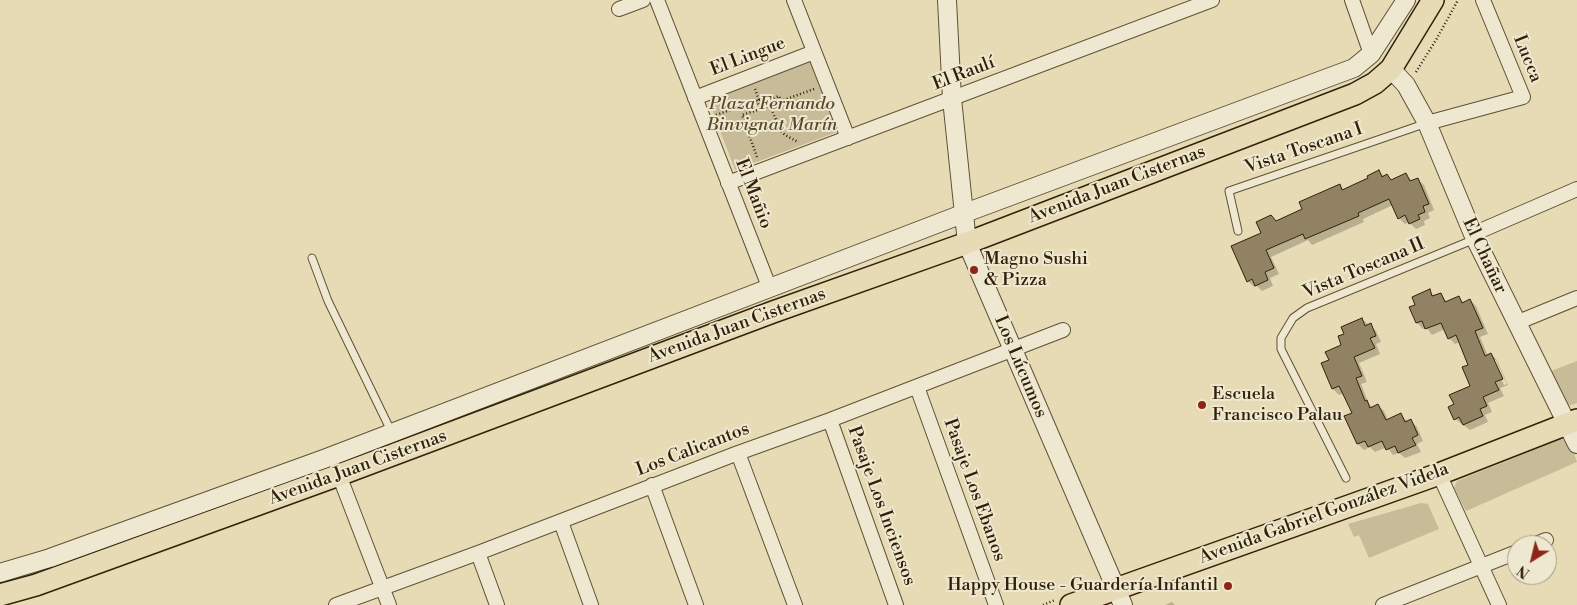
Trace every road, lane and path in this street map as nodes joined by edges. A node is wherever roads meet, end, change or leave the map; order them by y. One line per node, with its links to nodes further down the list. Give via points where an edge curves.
1 (644, 0): 10 (street)
2 (657, 0): 15 (street, El Mañio)
3 (794, 0): 11 (street)
4 (948, 0): 16 (street, Los Lúcumos)
5 (1212, 0): 16 (street, El Raulí)
6 (1352, 0): 12 (street)
7 (1406, 0): 12 (street, Avenida Juan Cisternas)
8 (1433, 0): 13 (main road, Avenida Juan Cisternas)
9 (1482, 0): 20 (street, Lucca, via 1523,97)
10 (619, 9)
11 (814, 52): 14 (street); 15 (street, El Lingue)
12 (1371, 54): 26 (street, Avenida Juan Cisternas, via 1354,68)
13 (1391, 69): 20 (street, El Chañar, via 1406,86); 29 (main road, Avenida Juan Cisternas, via 1355,94)
14 (827, 84): 17 (path, via 781,101 779,96); 21 (street)
15 (695, 98): 19 (street, El Mañio)
16 (952, 99): 21 (street, El Raulí); 26 (street, Los Lúcumos)
17 (757, 100): 18 (path); 19 (path)
18 (760, 109): 22 (path, via 770,106 785,135); 23 (path, via 742,115)
19 (703, 119): 24 (street, El Mañio)
20 (1427, 123): 27 (lane, Vista Toscana I, via 1229,191); 28 (street, El Chañar)
21 (848, 138): 22 (street, El Raulí)
22 (816, 150): 23 (street, El Raulí)
23 (762, 170): 24 (street, El Raulí)
24 (728, 183): 31 (street, El Mañio)
25 (1577, 189): 28 (street)
26 (964, 213): 29 (street, Los Lúcumos); 31 (street, Avenida Juan Cisternas)
27 (1238, 232)
28 (1474, 236): 33 (street, El Chañar); 44 (lane, Vista Toscana II, via 1307,308 1293,318 1281,338 1281,349)
29 (967, 243): 35 (street, Los Lúcumos); 43 (main road, Avenida Juan Cisternas, via 773,312)
30 (312, 258): 39 (lane, via 328,301)
31 (770, 289): 39 (street, Avenida Juan Cisternas)
32 (1577, 298): 33 (street)
33 (1516, 323): 38 (street, El Chañar)
34 (1063, 330): 35 (street, Los Calicantos)
35 (1013, 349): 36 (street, Los Calicantos); 53 (street, Los Lúcumos)
36 (917, 387): 37 (street, Los Calicantos); 61 (street, Pasaje Los Ebanos)
37 (830, 420): 41 (street, Los Calicantos); 60 (street, Pasaje Los Inciensos)
38 (1572, 421): 40 (street, El Chañar); 42 (main road, Avenida Gabriel González Videla)
39 (392, 433): 50 (street, Avenida Juan Cisternas, via 50,558)
40 (1577, 444)
41 (738, 452): 45 (street, Los Calicantos); 59 (street)
42 (1439, 474): 49 (street); 53 (main road, Avenida Gabriel González Videla)
43 (339, 475): 51 (street); 52 (main road, Avenida Juan Cisternas, via 36,585)
44 (1346, 478)
45 (652, 485): 46 (street, Los Calicantos); 58 (street)
46 (560, 522): 47 (street, Los Calicantos); 57 (street)
47 (478, 553): 51 (street, Los Calicantos); 56 (street)
48 (1507, 556): 49 (street)
49 (1481, 566): 63 (street); 64 (street)
50 (0, 573)
51 (382, 587): 54 (street, Los Calicantos); 55 (street)
52 (0, 595)
53 (1119, 597): 62 (main road, Avenida Gabriel González Videla)
54 (336, 605)
55 (389, 605)
56 (497, 605)
57 (591, 605)
58 (696, 605)
59 (795, 605)
60 (896, 605)
61 (996, 605)
62 (1070, 605)
63 (1383, 605)
64 (1499, 605)

